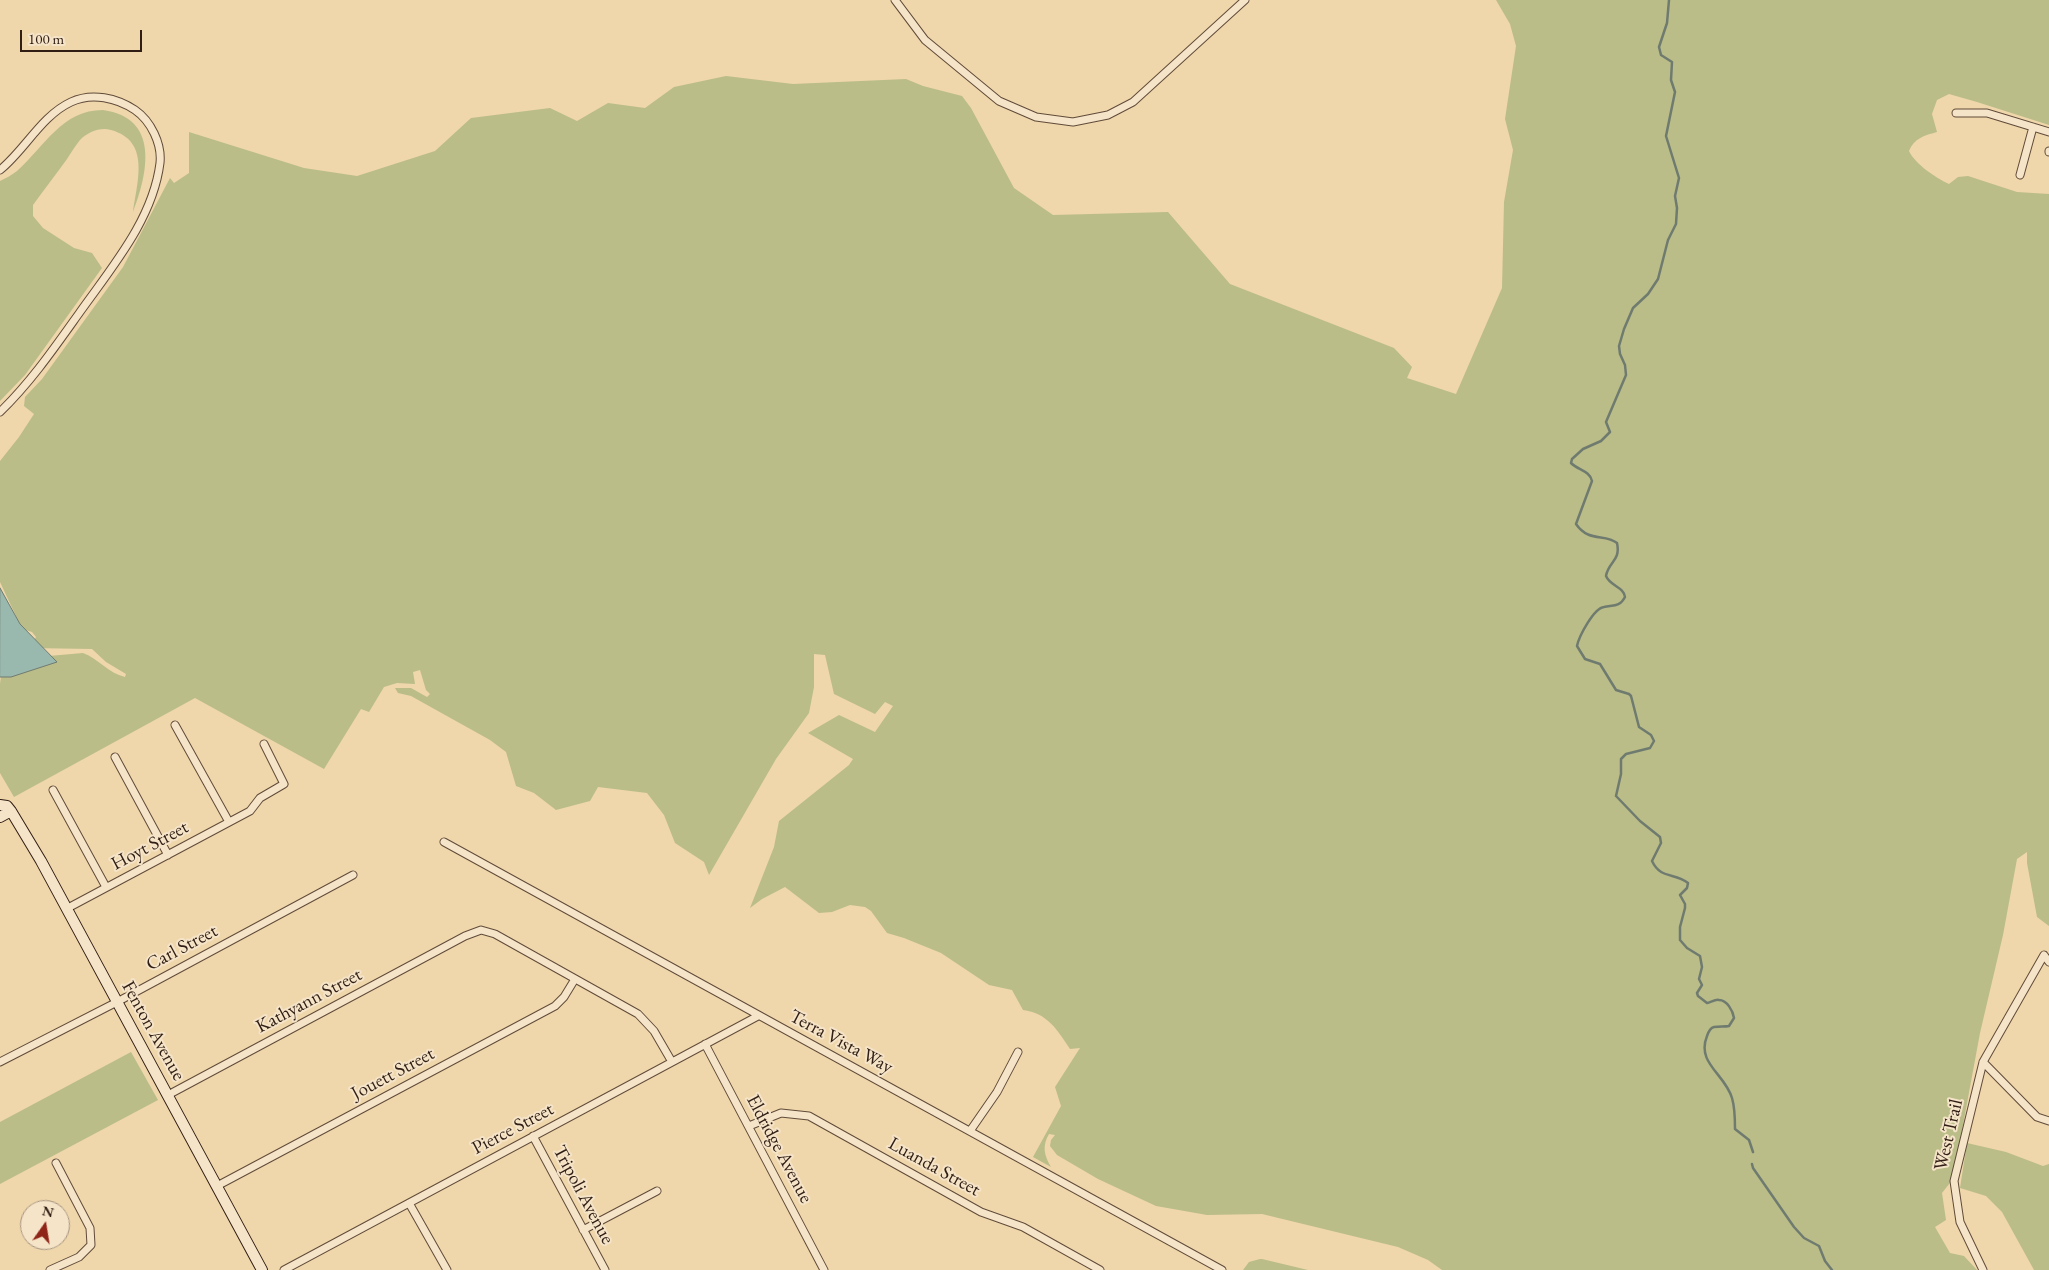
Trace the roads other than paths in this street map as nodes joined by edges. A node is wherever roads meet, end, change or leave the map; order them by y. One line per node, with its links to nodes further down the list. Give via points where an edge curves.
1 (895, 0): 2 (street, via 925,40 999,101 1036,117 1073,122 1108,115 1133,102)
2 (1245, 0)
3 (1956, 113): 4 (street, via 1982,112)
4 (2033, 128): 5 (street); 7 (street)
5 (2049, 132)
6 (0, 170): 8 (street, via 59,109 72,101 91,97 110,98 127,104 149,124 159,146 156,183 124,250 45,362)
7 (2020, 175)
8 (0, 412)
9 (175, 726): 16 (street)
10 (264, 744): 16 (street, Hoyt Street, via 284,784 260,798 250,811)
11 (115, 757): 18 (street)
12 (53, 790): 20 (street)
13 (0, 805): 14 (street)
14 (11, 811): 15 (street); 21 (street, Fenton Avenue)
15 (0, 817)
16 (229, 822): 18 (street, Hoyt Street)
17 (444, 842): 25 (street, Terra Vista Way)
18 (168, 855): 20 (street, Hoyt Street)
19 (353, 875): 24 (street, Carl Street)
20 (106, 887): 21 (street, Hoyt Street)
21 (66, 908): 24 (street, Fenton Avenue)
22 (2049, 962): 30 (street, West Trail, via 2044,955)
23 (575, 979): 29 (street, via 638,1014 654,1031); 31 (street, Kathyann Street, via 495,934 480,930); 37 (street, Jouett Street, via 555,1006)
24 (117, 1002): 28 (street, Carl Street); 31 (street, Fenton Avenue)
25 (758, 1016): 26 (street, Pierce Street); 34 (street, Terra Vista Way)
26 (705, 1044): 29 (street, Pierce Street); 33 (street, Eldridge Avenue)
27 (1018, 1052): 34 (street, via 997,1092)
28 (0, 1062)
29 (672, 1062): 35 (street, Pierce Street)
30 (1983, 1062): 32 (street, via 2038,1116); 49 (street, West Trail, via 1954,1181 1960,1222)
31 (168, 1095): 37 (street, Fenton Avenue)
32 (2049, 1120)
33 (749, 1126): 46 (street, Eldridge Avenue); 47 (street, Luanda Street, via 781,1113 809,1116 981,1212 1023,1227)
34 (970, 1131): 48 (street, Terra Vista Way)
35 (533, 1136): 39 (street, Pierce Street); 40 (street, Tripoli Avenue)
36 (56, 1163): 41 (street, via 90,1228 91,1244 79,1257)
37 (218, 1186): 42 (street, Fenton Avenue)
38 (657, 1190): 40 (street)
39 (409, 1203): 43 (street, Pierce Street); 44 (street)
40 (583, 1230): 45 (street, Tripoli Avenue)
41 (50, 1270)
42 (262, 1270)
43 (284, 1270)
44 (447, 1270)
45 (605, 1270)
46 (824, 1270)
47 (1100, 1270)
48 (1222, 1270)
49 (1984, 1270)

